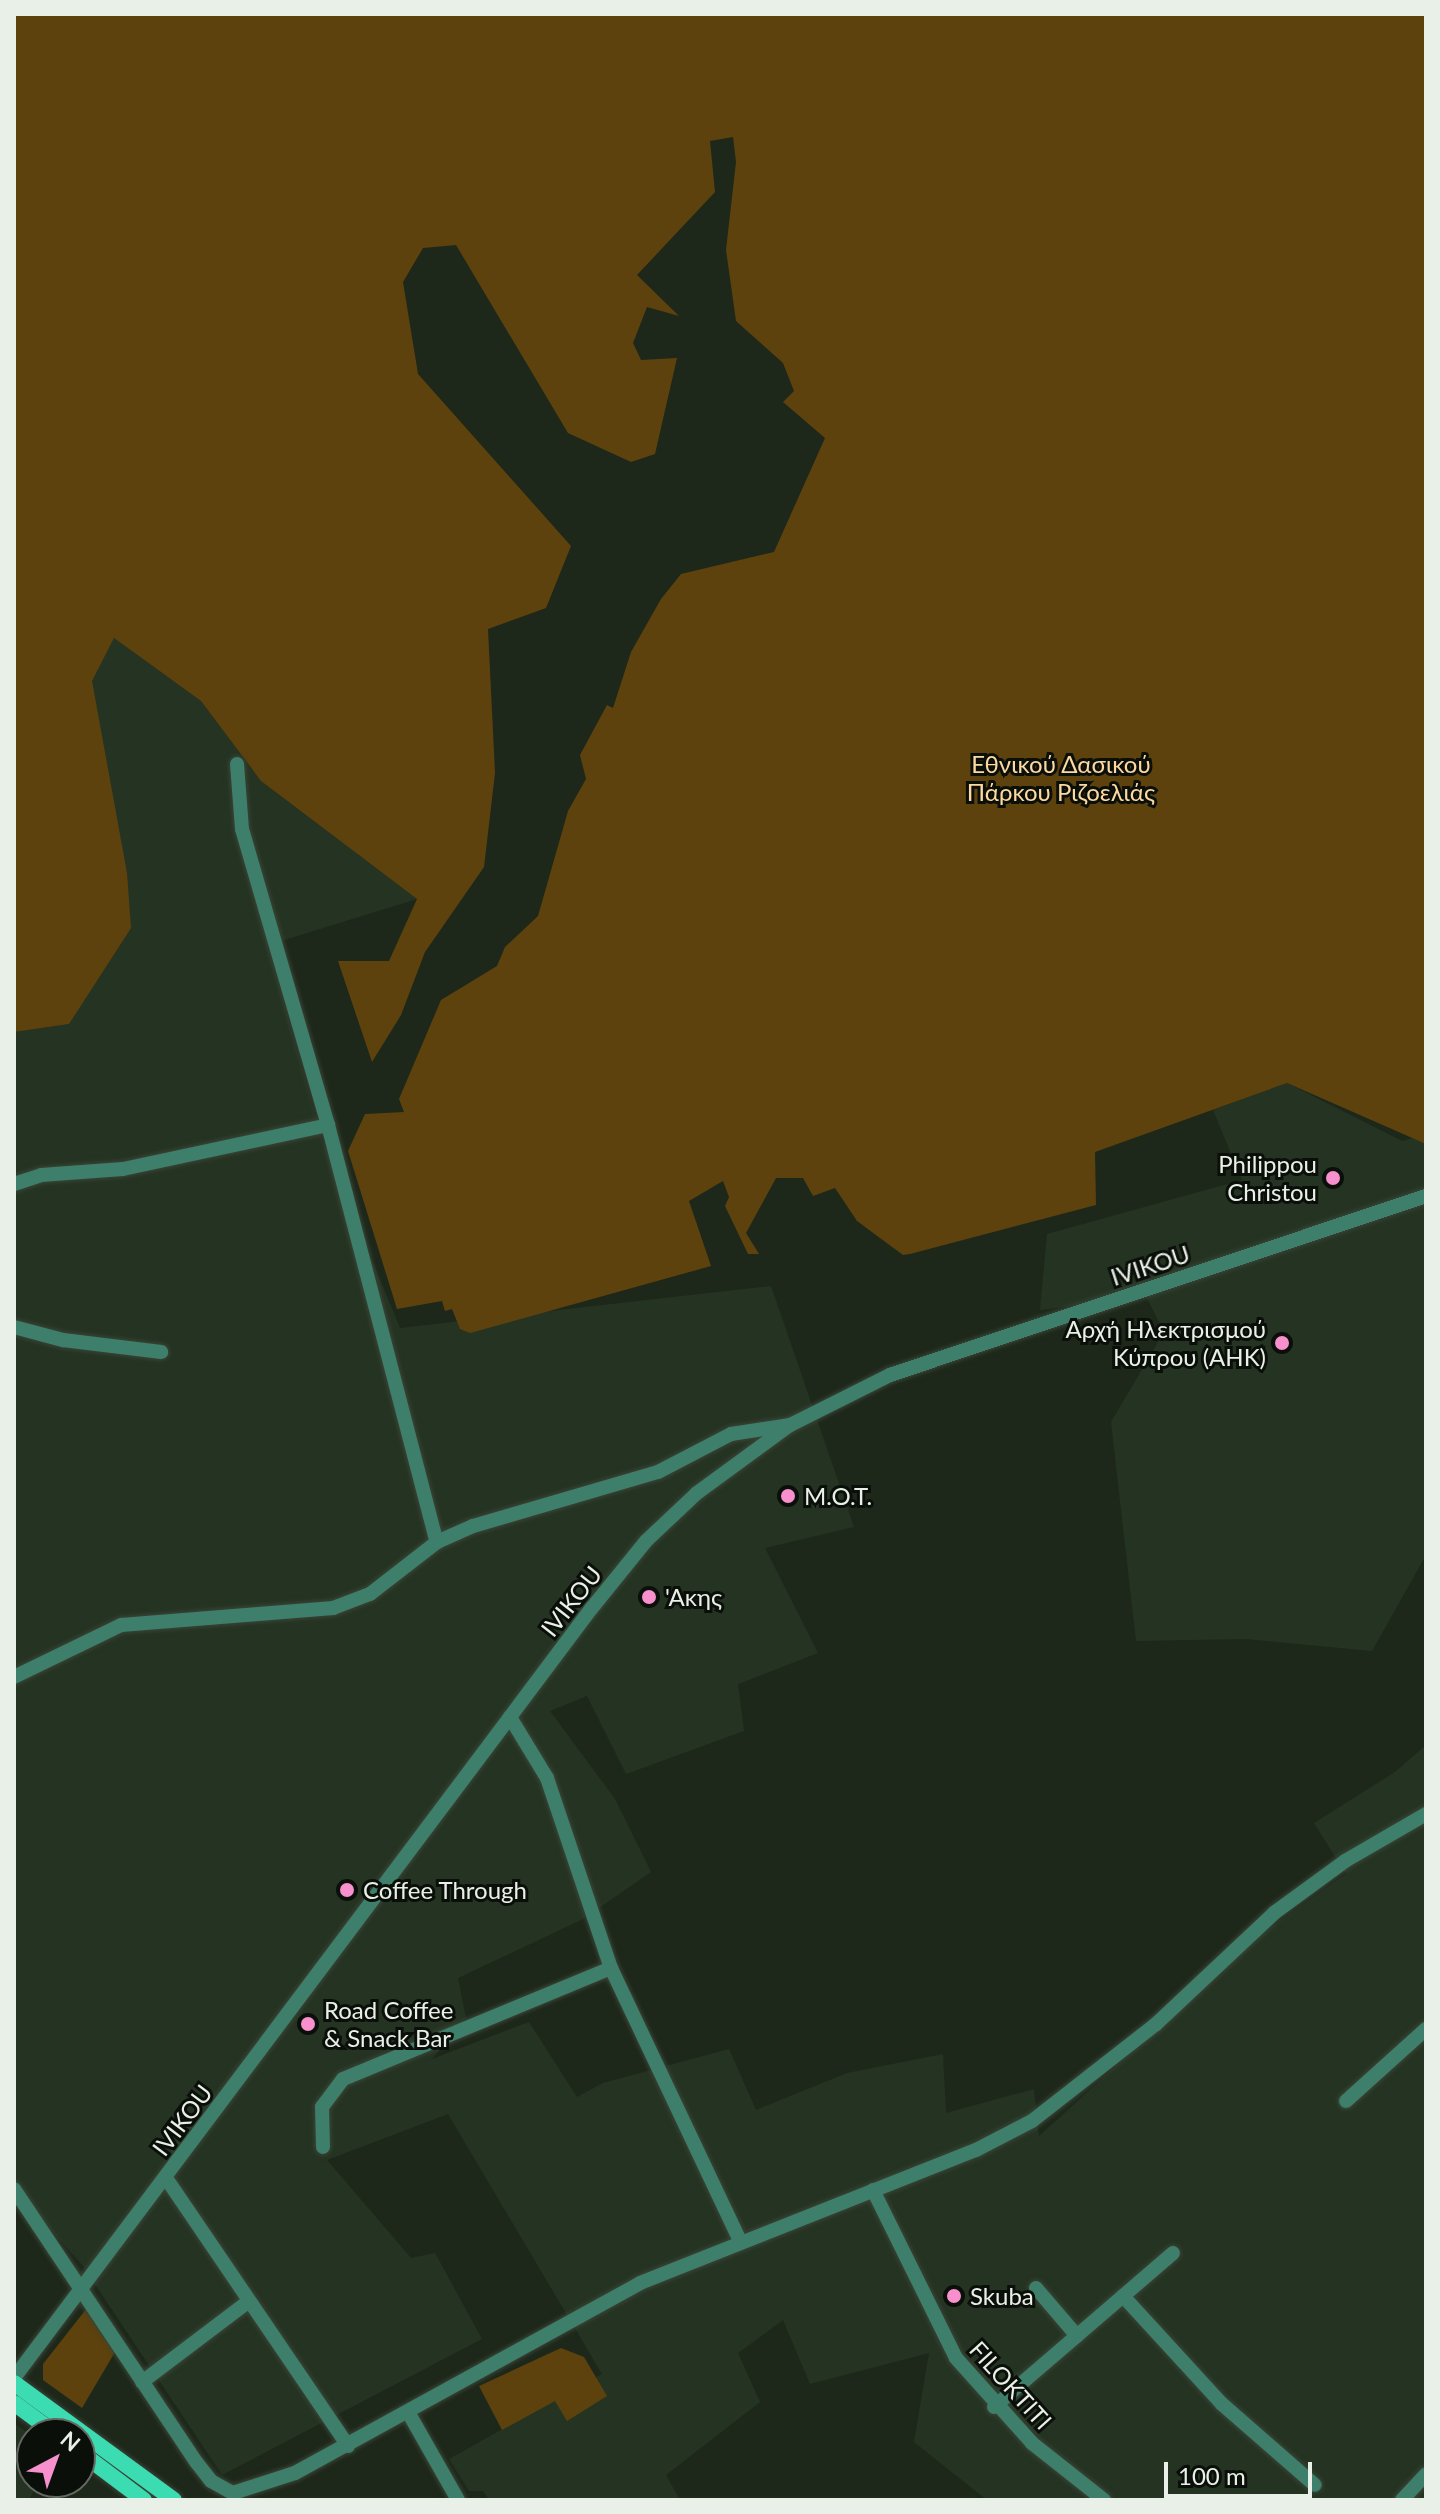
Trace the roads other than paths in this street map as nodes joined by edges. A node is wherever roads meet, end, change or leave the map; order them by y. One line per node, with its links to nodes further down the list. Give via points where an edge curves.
1 (237, 764): 2 (street, via 242,829)
2 (328, 1125): 3 (street, via 123,1169 41,1175); 8 (street)
3 (14, 1184)
4 (1426, 1196): 7 (street, IVIKOU, via 926,1362)
5 (14, 1327): 6 (street, via 63,1340)
6 (161, 1352)
7 (790, 1425): 8 (street, via 731,1434 658,1472); 10 (street, IVIKOU, via 697,1493 646,1541)
8 (437, 1542): 9 (street, via 370,1594 333,1608 121,1625)
9 (14, 1677)
10 (510, 1717): 12 (street, via 547,1778); 16 (street, IVIKOU)
11 (1426, 1814): 18 (street, via 1345,1861 1274,1913 1167,2015 1032,2121 976,2150)
12 (611, 1968): 15 (street, via 343,2079 322,2107); 19 (street)
13 (1426, 2029): 14 (street)
14 (1346, 2101)
15 (323, 2147)
16 (166, 2178): 22 (street, IVIKOU); 24 (street)
17 (14, 2189): 22 (street)
18 (873, 2190): 19 (street); 29 (street, FILOKTITI, via 947,2345)
19 (740, 2241): 30 (street, via 640,2283)
20 (1173, 2253): 23 (street)
21 (1036, 2288): 25 (street)
22 (80, 2290): 26 (street, IVIKOU); 27 (street)
23 (1123, 2296): 25 (street); 35 (street, via 1222,2404)
24 (249, 2301): 27 (street); 32 (street)
25 (1077, 2336): 29 (street)
26 (14, 2380): 37 (main road)
27 (142, 2382): 32 (street, via 197,2463 233,2493 295,2473)
28 (14, 2403): 31 (main road)
29 (994, 2407): 39 (street, FILOKTITI)
30 (408, 2412): 32 (street); 38 (street)
31 (34, 2418)
32 (348, 2446)
33 (96, 2464): 36 (main road)
34 (1426, 2474): 40 (street)
35 (1315, 2485)
36 (144, 2500)
37 (174, 2500)
38 (458, 2500)
39 (1104, 2500)
40 (1402, 2500)

